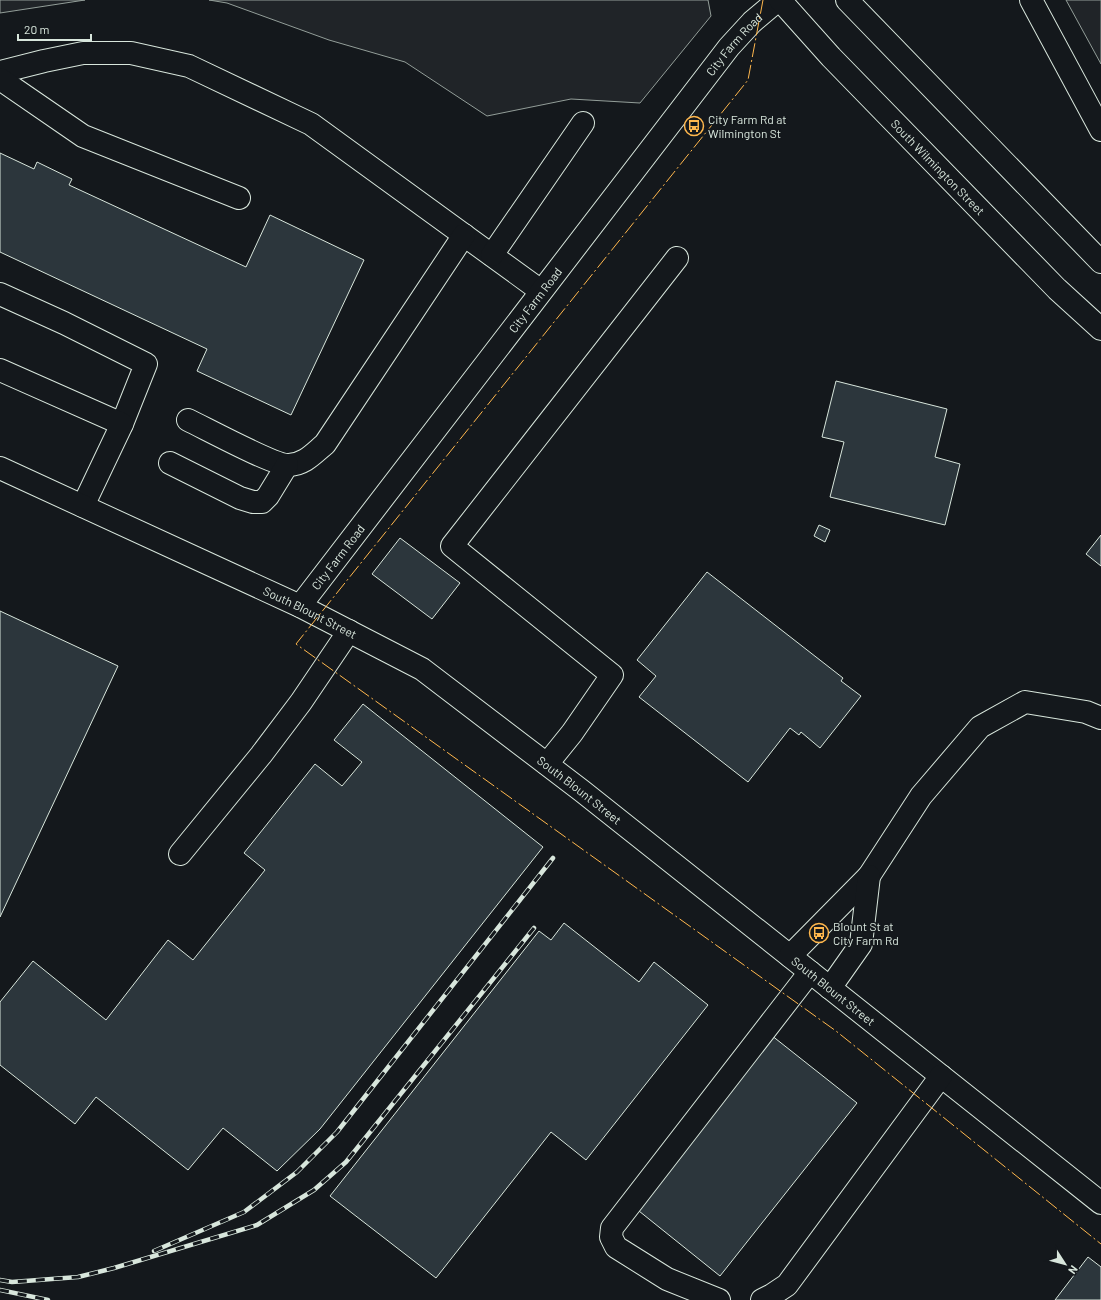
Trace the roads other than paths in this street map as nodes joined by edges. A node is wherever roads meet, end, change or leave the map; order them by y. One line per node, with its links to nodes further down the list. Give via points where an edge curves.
1 (779, 0): 13 (street, City Farm Road, via 752,22 728,47); 15 (street, South Wilmington Street, via 1057,289)
2 (847, 0): 12 (street)
3 (1031, 0): 7 (street)
4 (0, 72): 9 (street, via 83,53 131,53 189,66 311,124)
5 (0, 79): 8 (street, via 83,136)
6 (583, 123): 10 (street)
7 (1101, 130)
8 (239, 198)
9 (464, 235): 10 (street); 20 (street, via 325,444 305,461)
10 (492, 255): 13 (street)
11 (677, 258): 26 (street, via 452,546 612,675)
12 (1101, 262)
13 (541, 291): 23 (street, City Farm Road)
14 (0, 294): 18 (street, via 146,364)
15 (1101, 330)
16 (0, 370): 18 (street)
17 (188, 420): 20 (street, via 265,458)
18 (122, 424): 22 (street)
19 (170, 463): 20 (street, via 253,502 262,502 268,496)
20 (287, 466)
21 (0, 468): 22 (street, South Blount Street)
22 (83, 506): 23 (street, South Blount Street)
23 (300, 606): 24 (street, South Blount Street)
24 (349, 631): 26 (street, South Blount Street, via 422,669); 27 (street, via 262,755)
25 (1101, 718): 28 (street, via 1086,712 1025,702 980,727 921,796)
26 (547, 764): 29 (street, South Blount Street)
27 (180, 854)
28 (869, 876): 29 (street); 31 (street, via 861,944)
29 (790, 956): 30 (street, South Blount Street)
30 (810, 972): 31 (street, South Blount Street); 34 (street, via 612,1228 611,1237 616,1247 667,1279)
31 (830, 988): 32 (street, South Blount Street)
32 (941, 1076): 33 (street, South Blount Street); 35 (street, via 788,1285)
33 (1101, 1203)
34 (719, 1300)
35 (762, 1300)

